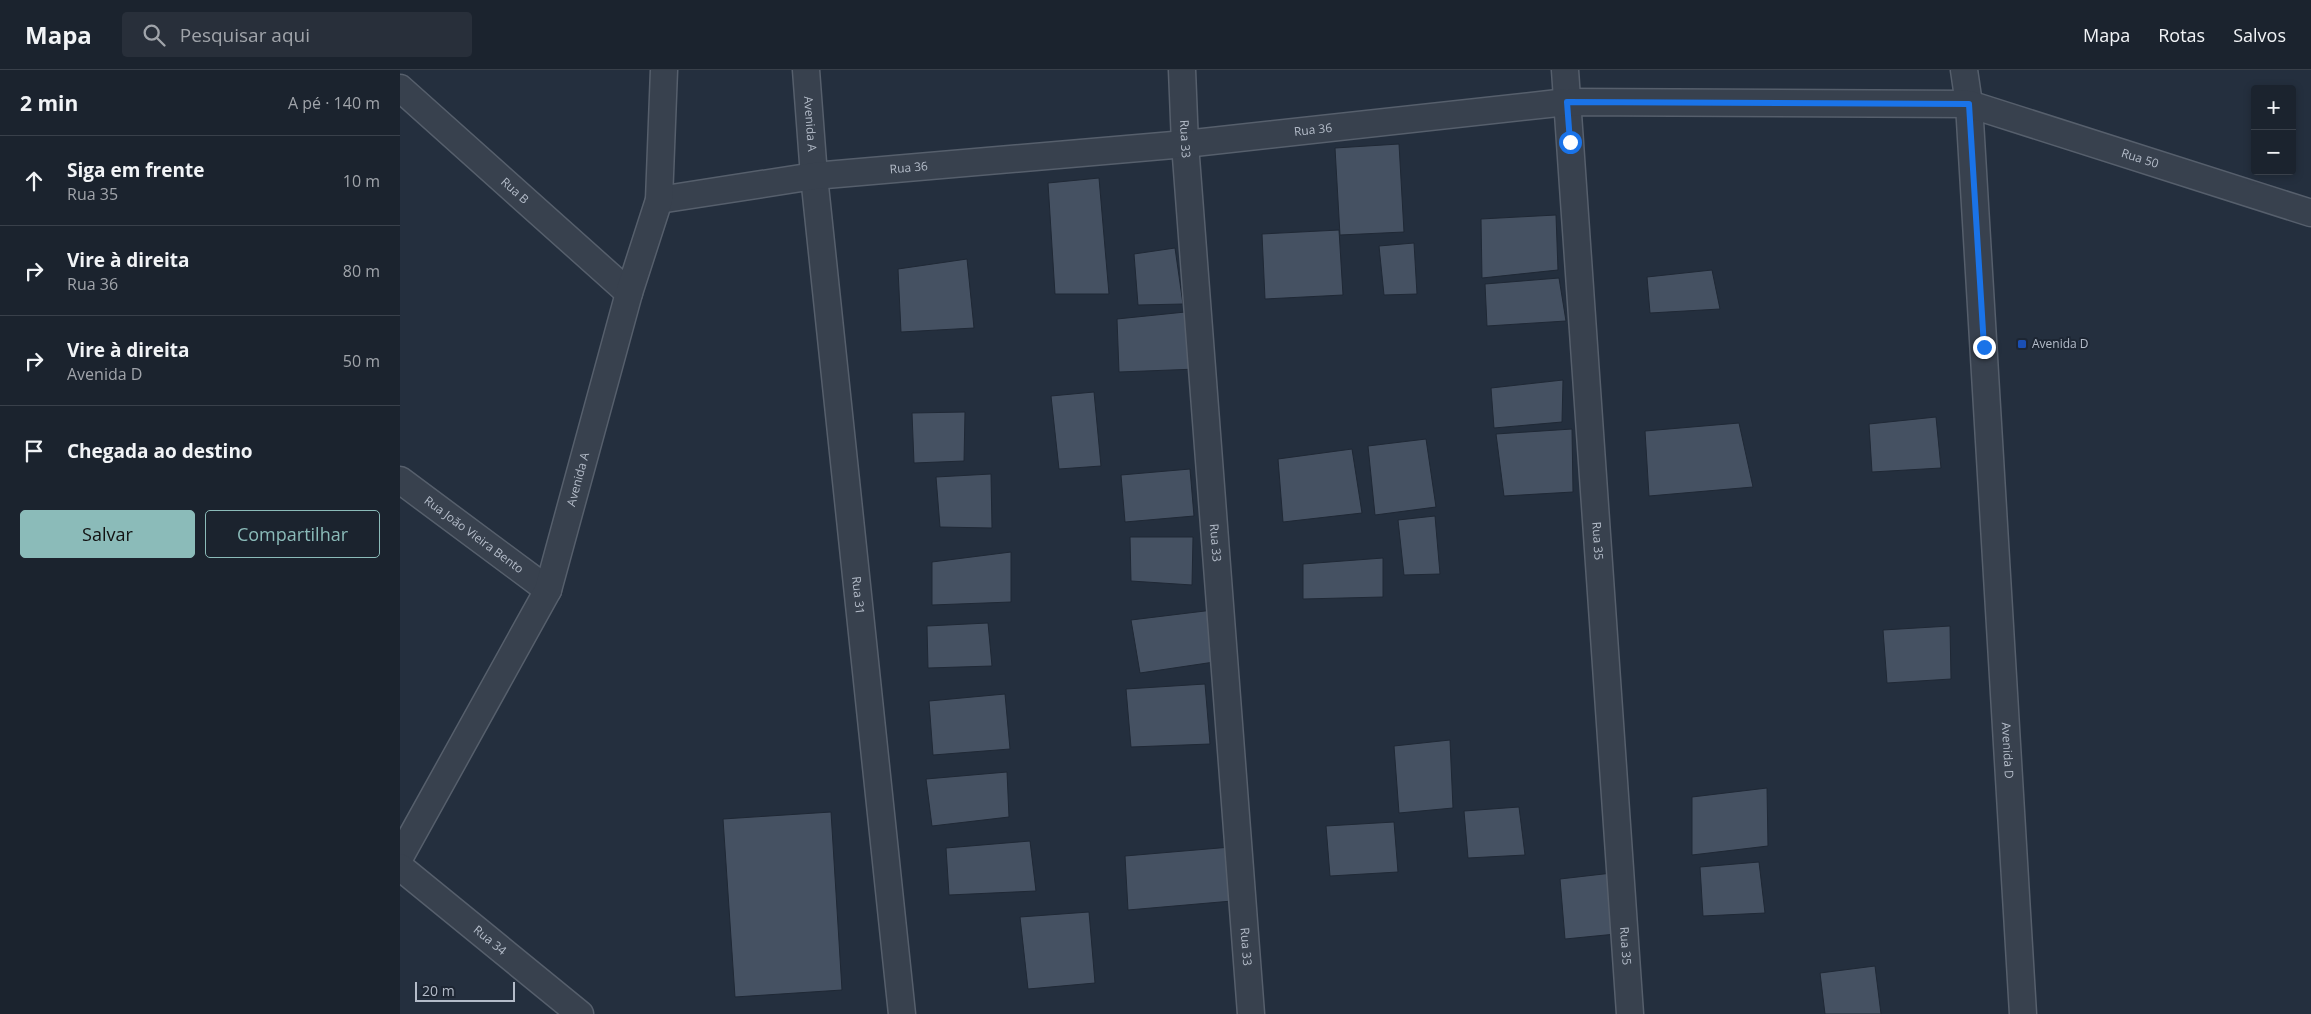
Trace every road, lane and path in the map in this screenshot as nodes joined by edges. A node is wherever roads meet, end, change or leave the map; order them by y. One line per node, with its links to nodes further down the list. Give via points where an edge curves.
1 (664, 70): 11 (street, Avenida A)
2 (806, 70): 10 (street, Avenida A)
3 (1182, 70): 9 (street, Rua 33)
4 (1565, 70): 7 (street, Rua 35)
5 (1967, 73): 8 (street, Avenida D)
6 (400, 88): 13 (street, Rua B)
7 (1567, 102): 8 (street, Rua 36); 9 (street, Rua 36); 21 (street, Rua 35)
8 (1969, 104): 12 (street, Rua 50); 22 (street, Avenida D)
9 (1185, 144): 10 (street, Rua 36); 20 (street, Rua 33)
10 (814, 176): 11 (street, Rua 36); 19 (street, Rua 31)
11 (659, 200): 13 (street, Avenida A)
12 (2311, 213)
13 (629, 293): 15 (street, Avenida A)
14 (400, 480): 15 (street, Rua João Vieira Bento)
15 (548, 590): 16 (street, Avenida A)
16 (400, 857)
17 (400, 867): 18 (street, Rua 34)
18 (580, 1014)
19 (902, 1014)
20 (1251, 1014)
21 (1630, 1014)
22 (2023, 1014)

